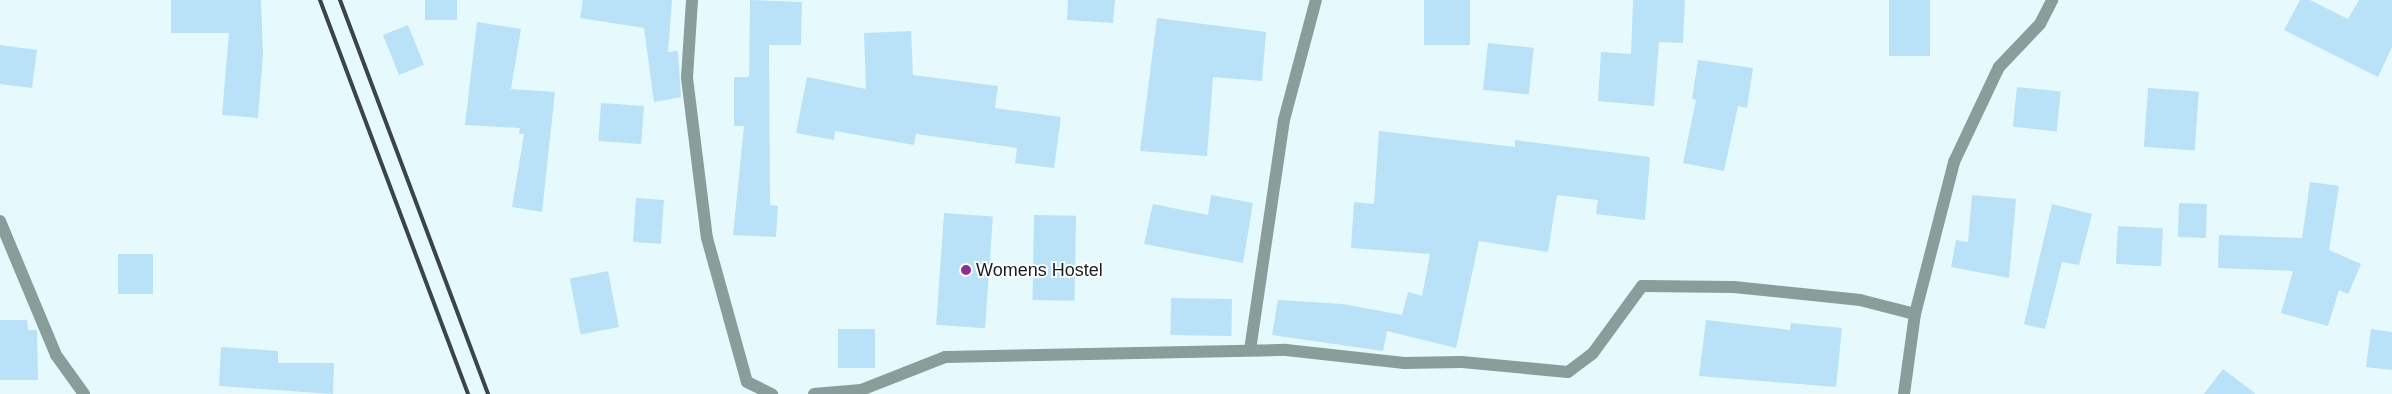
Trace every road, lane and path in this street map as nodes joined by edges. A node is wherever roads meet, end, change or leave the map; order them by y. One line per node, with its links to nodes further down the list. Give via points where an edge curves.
1 (692, 0): 8 (street, via 687,78 707,238 747,382)
2 (1316, 0): 6 (street, via 1284,120)
3 (2052, 0): 5 (street, via 2040,24 1999,67 1954,162)
4 (0, 221): 7 (street, via 56,355)
5 (1916, 314): 6 (street, via 1850,299 1734,287 1642,286 1593,353 1568,372); 10 (street)
6 (1250, 350): 9 (street, via 945,357 861,390)
7 (84, 394)
8 (772, 394)
9 (814, 394)
10 (1904, 394)

